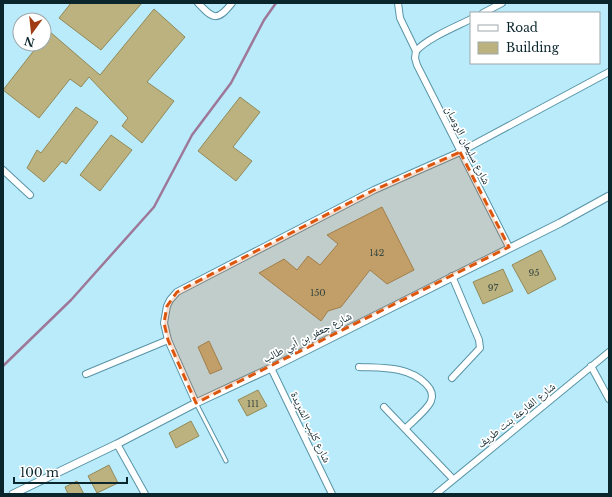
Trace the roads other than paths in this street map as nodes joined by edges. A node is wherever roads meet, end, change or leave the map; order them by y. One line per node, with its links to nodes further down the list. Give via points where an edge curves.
1 (198, 3): 2 (street, via 213,16 223,14)
2 (232, 3)
3 (398, 3): 7 (street, شارع سليمان الروسان, via 400,18)
4 (502, 3): 5 (street)
5 (485, 12)
6 (470, 20): 7 (street, via 420,46)
7 (416, 51): 9 (street, شارع سليمان الروسان, via 417,65)
8 (609, 72): 9 (street)
9 (460, 152): 13 (street, شارع سليمان الروسان); 15 (street, via 374,190 177,292 170,300 165,314 164,323)
10 (3, 170): 11 (street)
11 (30, 195)
12 (609, 196): 13 (street, شارع جعفر بن أبي طالب)
13 (509, 247): 14 (street, شارع جعفر بن أبي طالب)
14 (452, 276): 19 (street, شارع جعفر بن أبي طالب); 21 (street, via 480,348)
15 (168, 340): 20 (street); 23 (street)
16 (609, 352): 17 (street, شارع الفارعة بنت طريف)
17 (591, 366): 22 (street); 28 (street, شارع الفارعة بنت طريف)
18 (359, 367): 25 (street, via 394,368 420,379 431,389 431,401)
19 (271, 368): 23 (street, شارع جعفر بن أبي طالب); 31 (street, شارع كليب الشريدة)
20 (86, 374)
21 (452, 378)
22 (609, 398)
23 (196, 403): 26 (street, شارع جعفر بن أبي طالب); 27 (lane)
24 (384, 406): 25 (street)
25 (406, 428): 28 (street)
26 (117, 444): 29 (street, شارع جعفر بن أبي طالب); 30 (street)
27 (226, 462)
28 (453, 479): 32 (street, شارع الفارعة بنت طريف)
29 (13, 494)
30 (145, 494)
31 (332, 494)
32 (436, 494)

